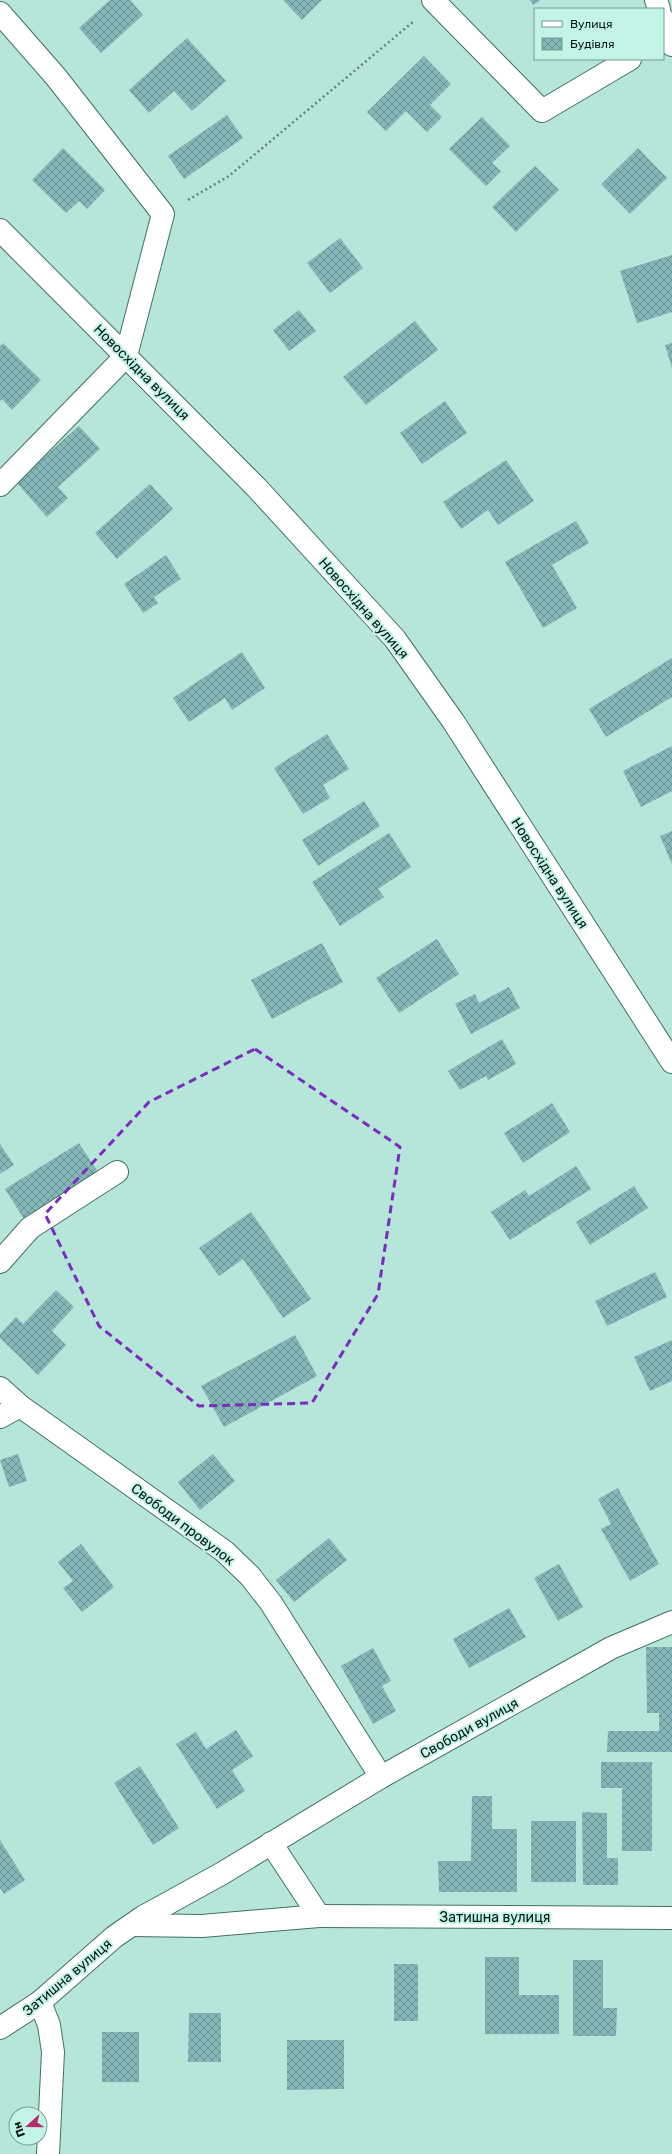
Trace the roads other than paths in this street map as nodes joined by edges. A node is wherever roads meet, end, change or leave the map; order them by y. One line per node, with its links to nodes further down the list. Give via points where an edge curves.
1 (434, 1): 3 (street, via 542,111)
2 (0, 14): 5 (street, via 56,77 163,214)
3 (628, 60)
4 (0, 230): 5 (street, Новосхідна вулиця)
5 (126, 356): 6 (street); 7 (street, Новосхідна вулиця, via 257,488 395,639 453,721)
6 (0, 485)
7 (672, 1062)
8 (117, 1172): 9 (street, via 30,1228)
9 (0, 1262)
10 (0, 1388): 11 (street, Свободи провулок)
11 (20, 1406): 12 (street); 14 (street, Свободи провулок, via 224,1551 250,1576 271,1603)
12 (0, 1417)
13 (672, 1622): 14 (street, Свободи вулиця, via 611,1648)
14 (381, 1777): 15 (street, Свободи вулиця)
15 (271, 1843): 16 (street); 18 (street, Затишна вулиця)
16 (319, 1916): 17 (street, Затишна вулиця); 18 (street, Затишна вулиця, via 202,1926)
17 (672, 1918)
18 (132, 1925): 19 (street, Затишна вулиця, via 91,1956)
19 (40, 2002): 20 (street, Затишна вулиця); 21 (street, via 49,2025 53,2052)
20 (0, 2028)
21 (48, 2154)

